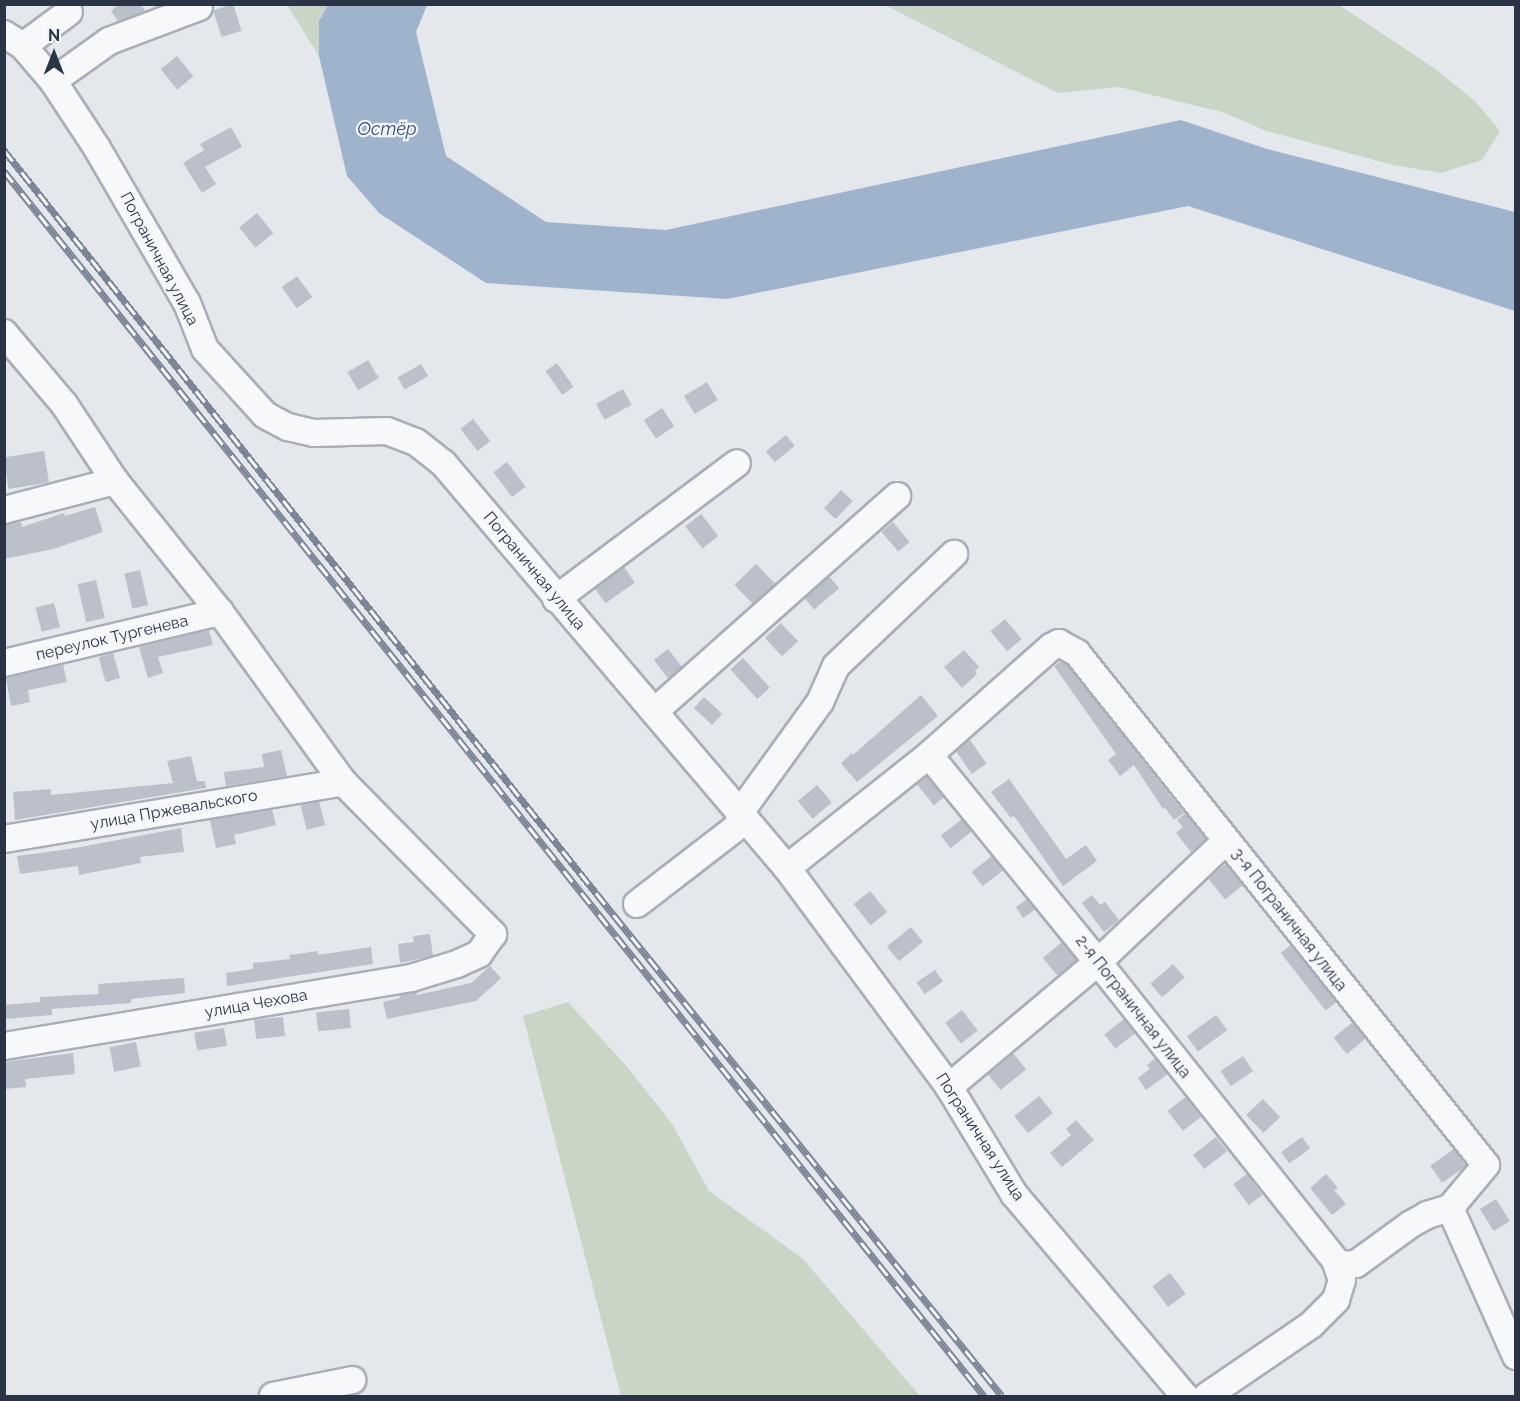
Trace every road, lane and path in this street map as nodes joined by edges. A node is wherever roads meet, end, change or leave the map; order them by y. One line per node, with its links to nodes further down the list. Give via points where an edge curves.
1 (199, 7): 4 (street, via 109,41)
2 (69, 12): 3 (street)
3 (14, 40): 4 (street, Пограничная улица)
4 (53, 81): 11 (street, Пограничная улица, via 187,303 205,349 265,415 288,427 314,433 387,431 416,442 443,463)
5 (8, 341): 7 (street, via 63,404)
6 (737, 463): 11 (street)
7 (115, 481): 9 (street); 12 (street)
8 (897, 496): 14 (street)
9 (4, 510)
10 (954, 554): 17 (street, via 836,666 820,702)
11 (556, 599): 14 (street, Пограничная улица)
12 (220, 612): 13 (street, переулок Тургенева); 16 (street)
13 (4, 663)
14 (655, 711): 17 (street, Пограничная улица)
15 (929, 755): 19 (street, 3-я Пограничная улица, via 1059,643 1077,653); 20 (street); 22 (street, 2-я Пограничная улица)
16 (343, 782): 18 (street, улица Пржевальского); 23 (street, улица Чехова, via 493,934 479,954 411,978)
17 (739, 814): 20 (street, Пограничная улица); 21 (street, via 741,824)
18 (4, 839)
19 (1226, 841): 22 (street); 25 (street, 3-я Пограничная улица, via 1486,1165)
20 (787, 867): 24 (street, Пограничная улица)
21 (637, 904)
22 (1098, 962): 24 (street); 26 (street, 2-я Пограничная улица)
23 (4, 1046)
24 (949, 1087): 30 (street, Пограничная улица, via 1014,1194)
25 (1450, 1208): 26 (street, via 1411,1224 1356,1264 1340,1265); 27 (street)
26 (1335, 1260): 31 (street, 2-я Пограничная улица, via 1342,1280 1336,1300 1311,1325)
27 (1515, 1356)
28 (352, 1380): 29 (street)
29 (273, 1396)
30 (1185, 1396)
31 (1208, 1396)

